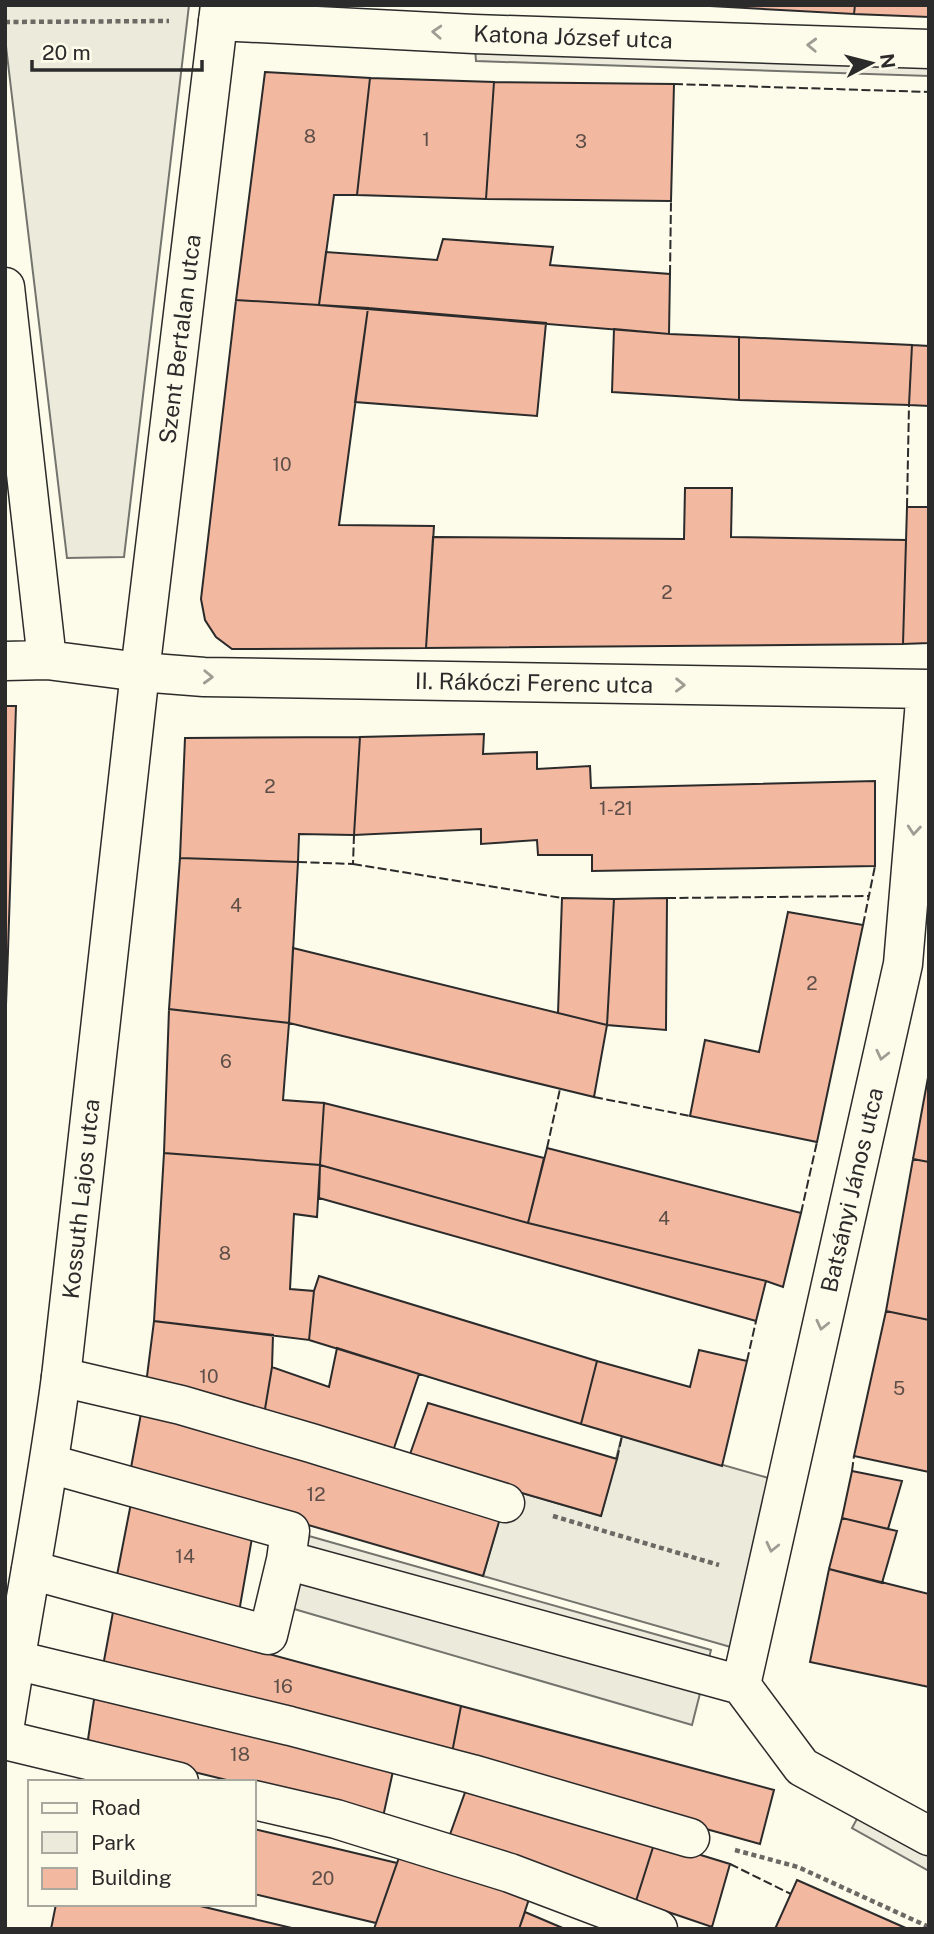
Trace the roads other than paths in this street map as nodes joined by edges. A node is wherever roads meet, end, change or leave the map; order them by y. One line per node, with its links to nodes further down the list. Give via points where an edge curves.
1 (219, 13): 2 (street, Katona József utca, one-way to 1, via 474,34); 6 (street, Szent Bertalan utca)
2 (929, 50)
3 (5, 286): 4 (street)
4 (47, 660): 5 (street, II. Rákóczi Ferenc utca); 6 (street, II. Rákóczi Ferenc utca)
5 (5, 662)
6 (140, 672): 7 (street, II. Rákóczi Ferenc utca, one-way to 7, via 204,677); 8 (street, Kossuth Lajos utca)
7 (927, 689): 14 (street, Batsányi János utca, one-way to 14, via 903,964)
8 (61, 1377): 9 (street, Kossuth Lajos utca); 10 (street, via 181,1405)
9 (50, 1464): 11 (street, via 290,1531); 12 (street, Kossuth Lajos utca)
10 (505, 1503)
11 (286, 1560): 12 (street, via 268,1635); 14 (street)
12 (20, 1592): 13 (street, Kossuth Lajos utca)
13 (15, 1660): 15 (street, Kossuth Lajos utca); 20 (street, via 459,1770)
14 (741, 1685): 19 (street, via 802,1767)
15 (5, 1724)
16 (5, 1740): 17 (street)
17 (171, 1780)
18 (256, 1800): 21 (street, via 336,1819 510,1873)
19 (929, 1836)
20 (690, 1838)
21 (658, 1929)

